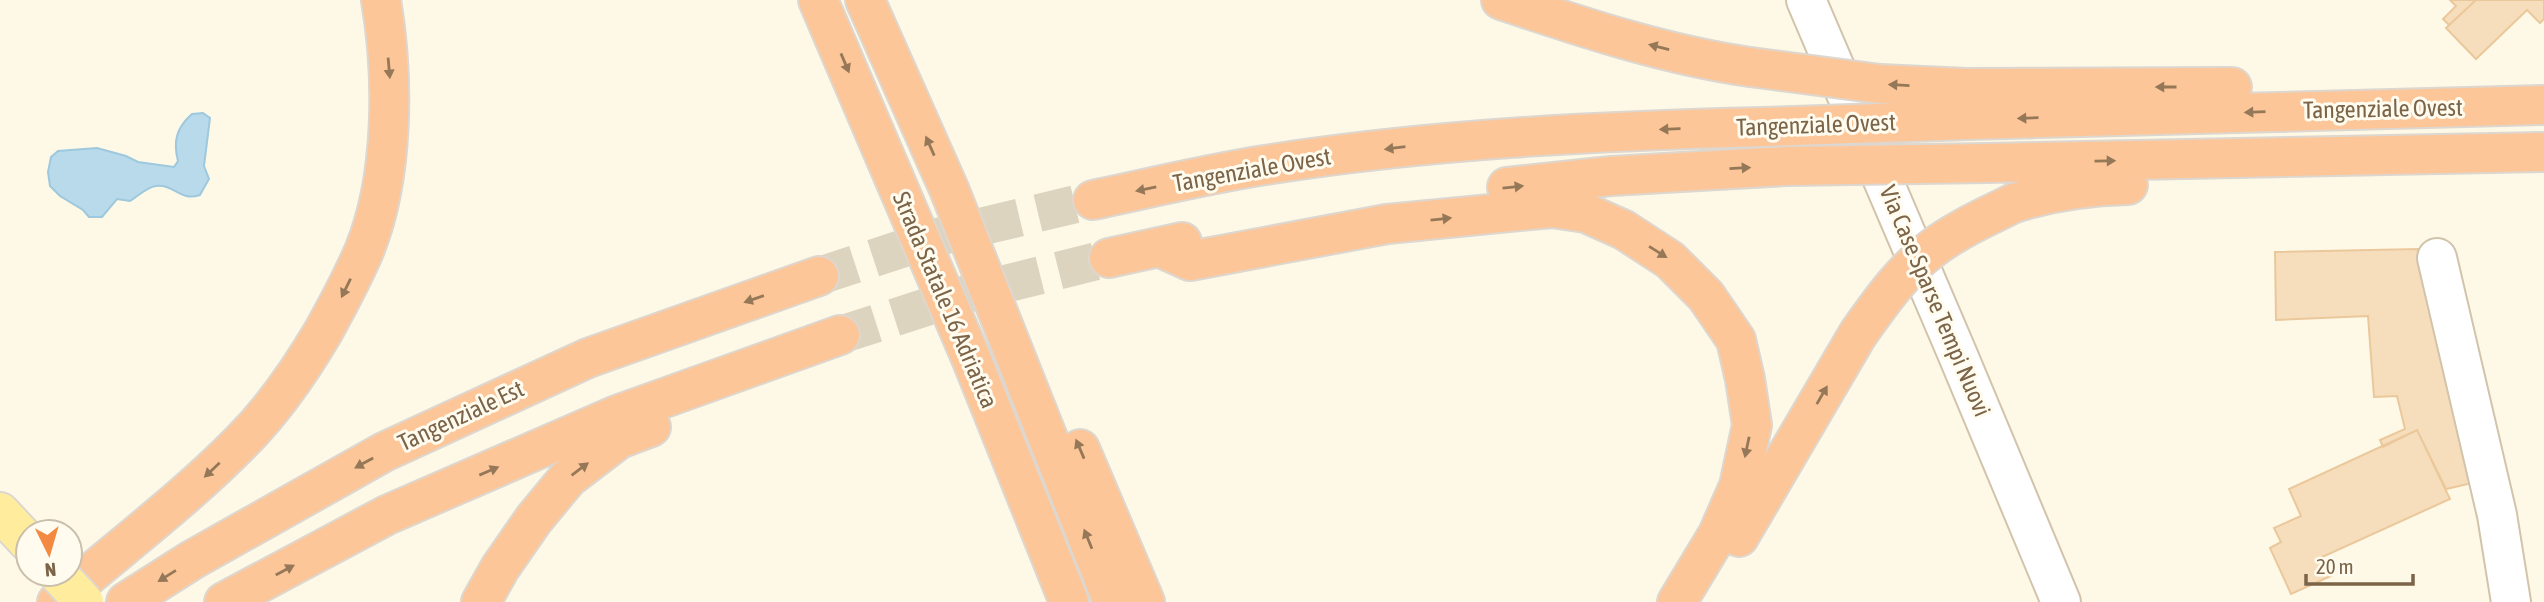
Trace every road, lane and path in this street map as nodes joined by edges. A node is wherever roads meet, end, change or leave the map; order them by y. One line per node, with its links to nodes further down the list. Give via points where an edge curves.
1 (381, 0): 17 (highway, one-way to 17, via 390,83 387,144 365,249 343,297 286,390 243,441)
2 (818, 0): 15 (highway, Strada Statale 16 Adriatica, one-way to 15)
3 (865, 0): 9 (highway, Strada Statale 16 Adriatica, one-way to 3)
4 (1501, 0): 6 (highway, one-way to 4, bridge, via 1880,84 1723,63)
5 (1806, 0): 28 (street, Via Case Sparse Tempi Nuovi)
6 (1967, 104): 7 (highway, Tangenziale Ovest, one-way to 6); 10 (highway, Tangenziale Ovest, one-way to 10, bridge, via 1763,127 1601,131 1424,144 1264,165)
7 (2544, 105)
8 (2535, 153): 11 (highway, Tangenziale Ovest, one-way to 8, bridge, via 1383,200 1611,176 1786,166); 27 (highway, one-way to 8, bridge, via 1858,334 1885,296 1932,249 1966,226 2049,192 2095,186 2467,176)
9 (949, 189): 24 (highway, Strada Statale 16 Adriatica, one-way to 9); 25 (highway, one-way to 9, via 1002,266)
10 (1093, 200)
11 (1159, 247): 12 (highway, Tangenziale Ovest); 26 (highway, one-way to 26, via 1190,261 1387,224 1552,208 1586,213 1624,230 1670,260 1706,296 1736,340 1752,425 1739,486 1718,534)
12 (1109, 258)
13 (2437, 258): 29 (street, via 2497,515)
14 (819, 276): 19 (highway, Tangenziale Est, one-way to 19, via 588,358 384,452)
15 (982, 385): 22 (highway, via 988,446); 23 (highway, Strada Statale 16 Adriatica)
16 (71, 588): 18 (main road, bridge)
17 (57, 602)
18 (84, 602)
19 (126, 602)
20 (224, 602): 21 (highway, via 387,515 617,415 840,335 823,363 619,439 568,478 534,519)
21 (481, 602)
22 (1044, 602)
23 (1069, 602)
24 (1113, 602)
25 (1144, 602)
26 (1677, 602)
27 (1701, 602)
28 (2061, 602)
29 (2511, 602)

